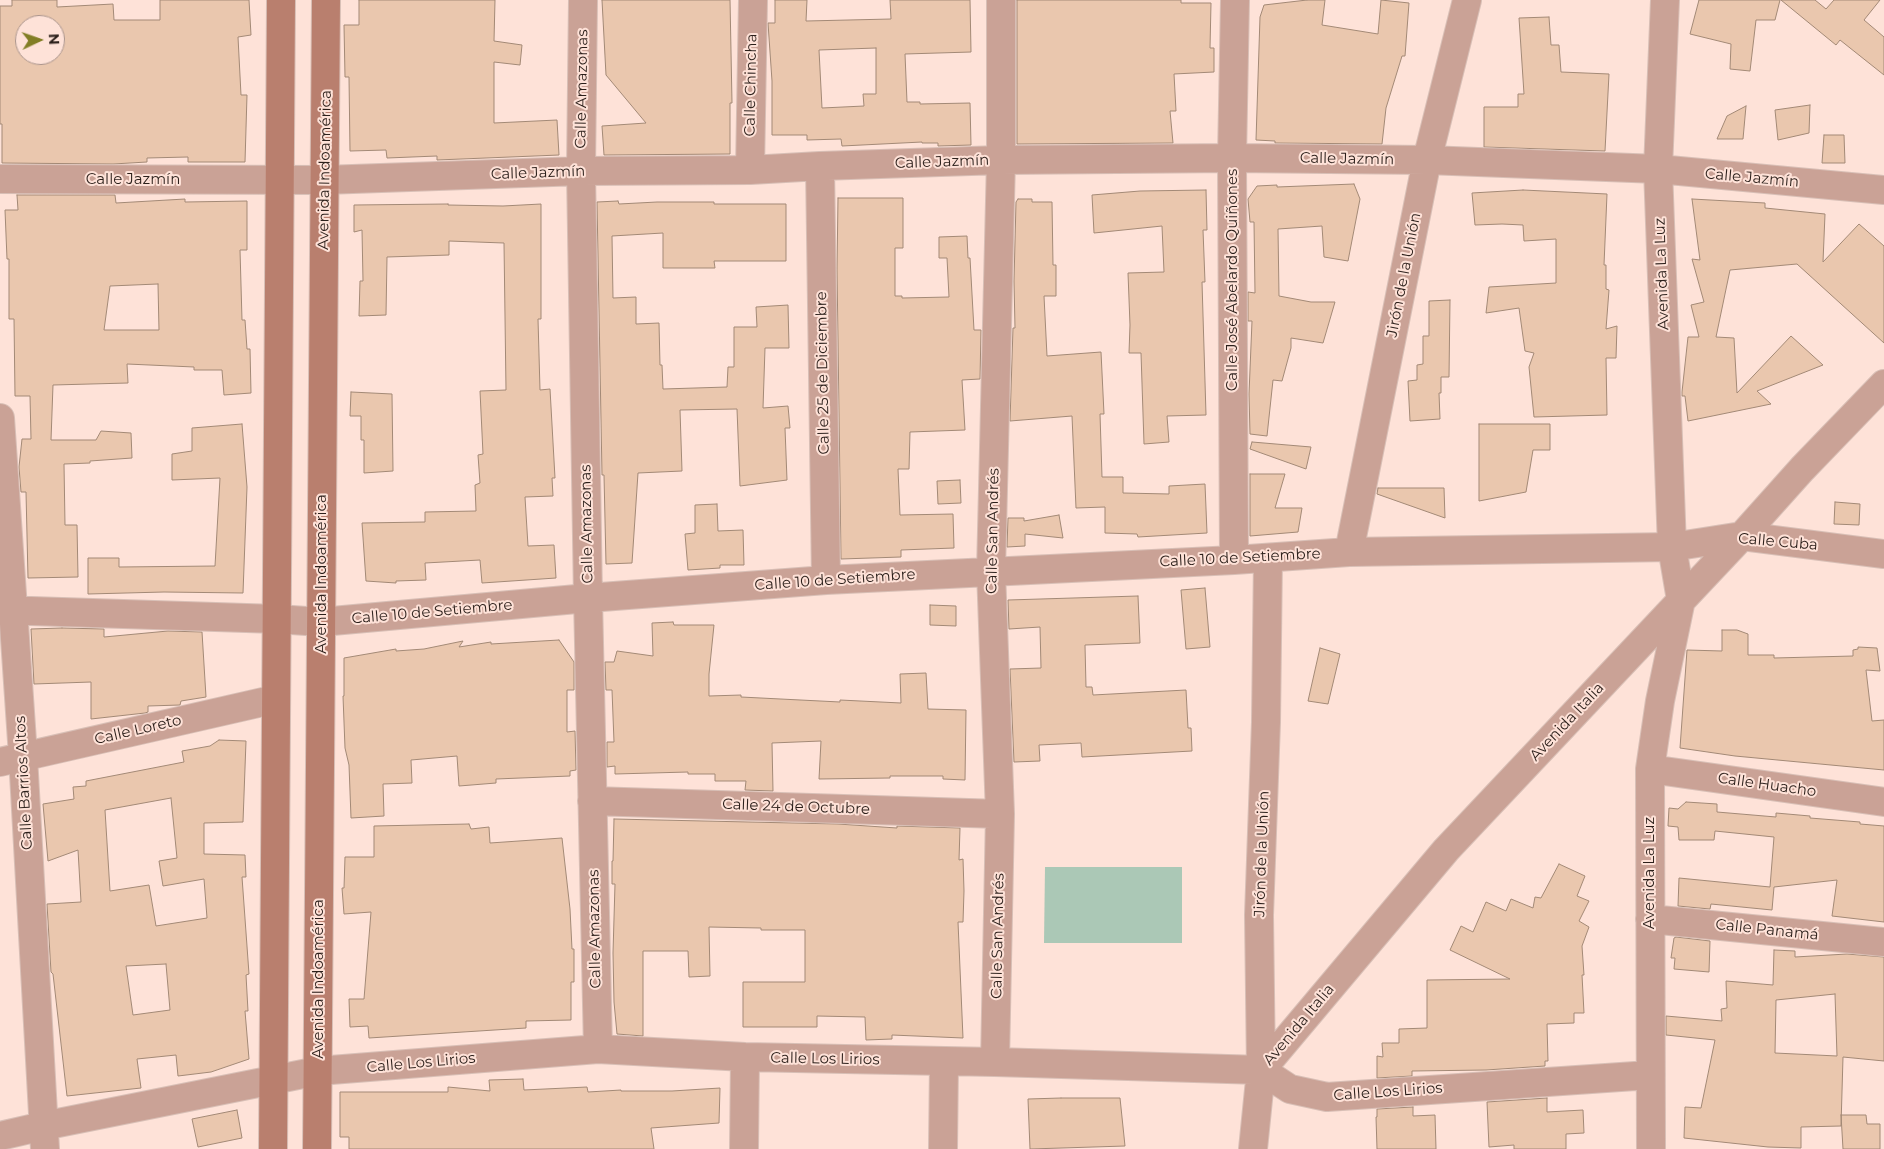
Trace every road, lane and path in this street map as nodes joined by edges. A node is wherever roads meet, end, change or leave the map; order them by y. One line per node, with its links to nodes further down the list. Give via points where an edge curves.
1 (281, 0): 17 (street)
2 (326, 0): 18 (street, Avenida Indoamérica)
3 (583, 0): 15 (street, Calle Amazonas)
4 (753, 0): 14 (street, Calle Chincha)
5 (1001, 0): 10 (street, Calle San Andrés)
6 (1235, 0): 9 (street, Calle José Abelardo Quiñones)
7 (1467, 0): 11 (street, Jirón de la Unión)
8 (1665, 0): 13 (street, Avenida La Luz)
9 (1232, 158): 10 (street, Calle Jazmín); 11 (street, Calle Jazmín); 27 (street, Calle José Abelardo Quiñones)
10 (1001, 160): 12 (street, Calle Jazmín); 28 (street, Calle San Andrés)
11 (1427, 160): 13 (street, Calle Jazmín); 24 (street, Jirón de la Unión)
12 (820, 166): 14 (street, Calle Jazmín); 29 (street, Calle 25 de Diciembre)
13 (1658, 169): 19 (street, Calle Jazmín); 23 (street, Avenida La Luz)
14 (750, 170): 15 (street, Calle Jazmín)
15 (581, 171): 18 (street, Calle Jazmín); 30 (street, Calle Amazonas)
16 (0, 179): 17 (street, Calle Jazmín)
17 (279, 180): 18 (street, Calle Jazmín); 33 (street)
18 (324, 180): 34 (street, Avenida Indoamérica)
19 (1884, 190)
20 (1884, 384): 22 (street, Avenida Italia, via 1802,468)
21 (0, 418): 32 (street, Calle Barrios Altos)
22 (1742, 536): 23 (street, Calle Cuba); 25 (street, Calle Cuba); 31 (street, Avenida Italia)
23 (1672, 547): 24 (street, Calle 10 de Setiembre); 31 (street, Avenida La Luz)
24 (1349, 552): 26 (street, Calle 10 de Setiembre)
25 (1884, 554)
26 (1268, 558): 27 (street, Calle 10 de Setiembre); 47 (street, Jirón de la Unión, via 1260,915)
27 (1234, 560): 28 (street, Calle 10 de Setiembre)
28 (991, 571): 29 (street, Calle 10 de Setiembre); 40 (street, Calle San Andrés)
29 (826, 580): 30 (street, Calle 10 de Setiembre)
30 (588, 598): 34 (street, Calle 10 de Setiembre); 38 (street, Calle Amazonas)
31 (1681, 600): 37 (street, Avenida La Luz); 47 (street, Avenida Italia, via 1446,850)
32 (7, 610): 33 (street, Calle 10 de Setiembre); 36 (street, Calle Barrios Altos)
33 (278, 619): 34 (street, Calle 10 de Setiembre); 35 (street)
34 (321, 622): 48 (street, Avenida Indoamérica)
35 (276, 699): 36 (street, Calle Loreto); 50 (street)
36 (11, 759): 52 (street, Calle Barrios Altos)
37 (1650, 769): 39 (street, Calle Huacho); 41 (street, Avenida La Luz)
38 (592, 801): 40 (street, Calle 24 de Octubre); 43 (street, Calle Amazonas)
39 (1884, 802)
40 (1000, 814): 46 (street, Calle San Andrés)
41 (1650, 918): 42 (street, Calle Panamá); 49 (street, Avenida La Luz)
42 (1884, 942)
43 (598, 1049): 44 (street, Calle Los Lirios); 48 (street, Calle Los Lirios)
44 (745, 1057): 45 (street, Calle Los Lirios); 55 (street)
45 (944, 1062): 46 (street, Calle Los Lirios); 56 (street)
46 (995, 1062): 47 (street, Calle Los Lirios)
47 (1261, 1070): 49 (street, Calle Los Lirios, via 1290,1089 1327,1097); 57 (street, Jirón de la Unión)
48 (318, 1071): 50 (street, Calle Los Lirios); 54 (street, Avenida Indoamérica)
49 (1650, 1075): 58 (street, Avenida La Luz)
50 (274, 1081): 52 (street, Calle Los Lirios); 53 (street)
51 (0, 1136): 52 (street, Calle Los Lirios)
52 (44, 1137)
53 (273, 1149)
54 (317, 1149)
55 (744, 1149)
56 (944, 1149)
57 (1253, 1149)
58 (1651, 1149)

